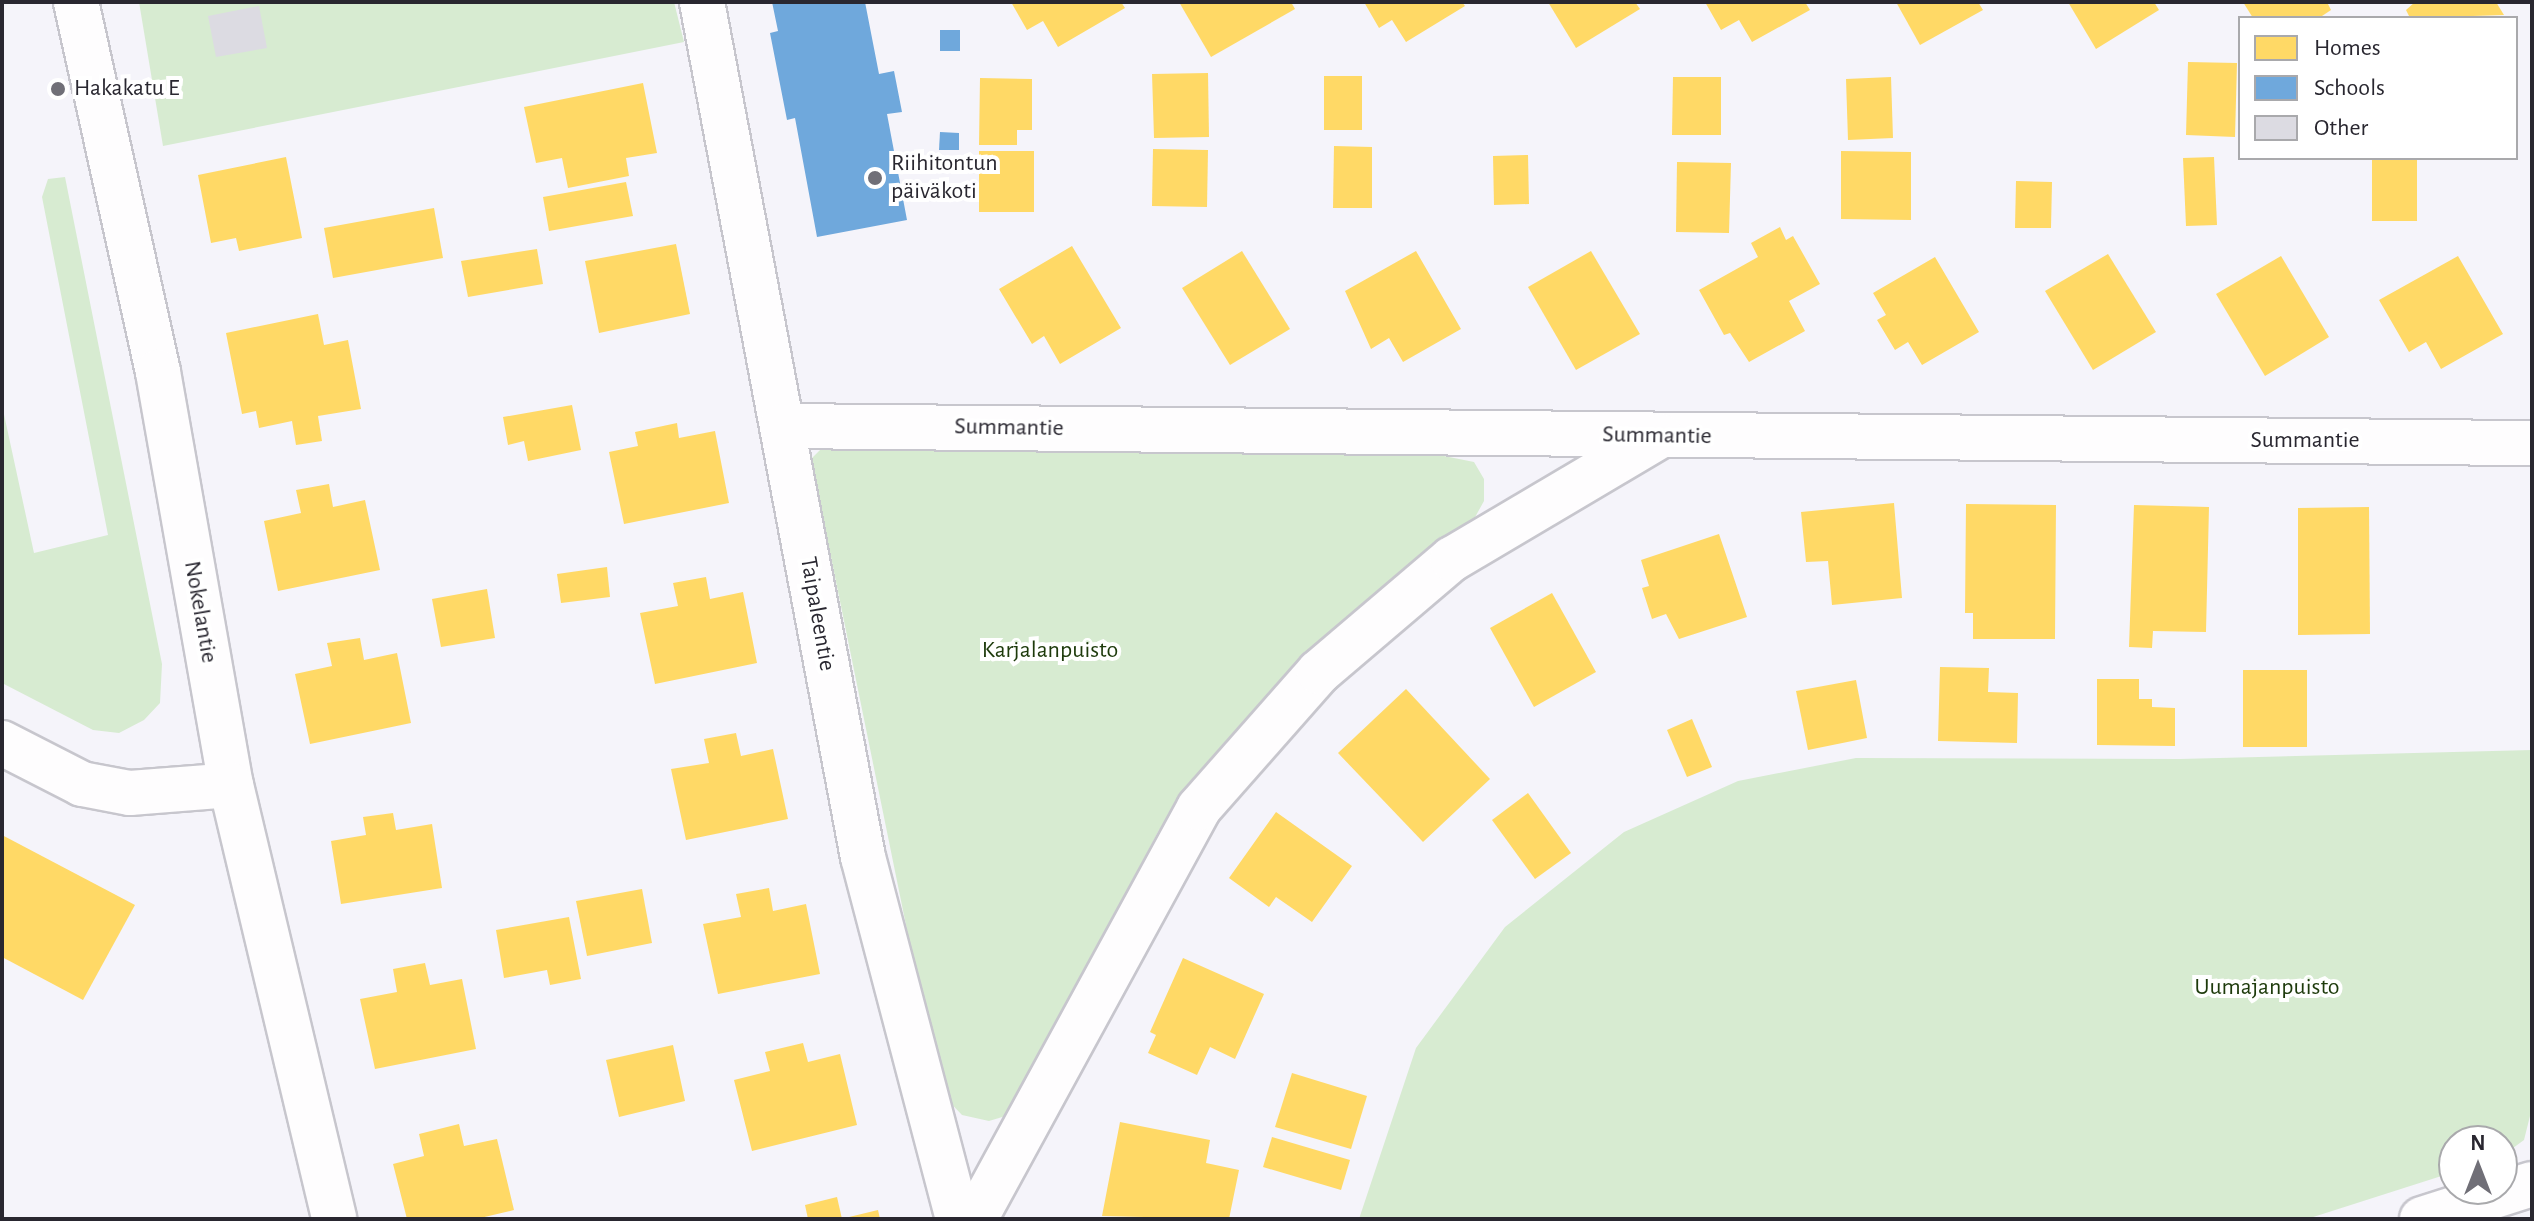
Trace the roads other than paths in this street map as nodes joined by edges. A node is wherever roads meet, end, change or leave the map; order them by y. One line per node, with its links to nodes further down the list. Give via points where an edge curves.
1 (76, 2): 7 (street, Nokelantie, via 158,372)
2 (702, 2): 3 (street, Taipaleentie)
3 (782, 426): 4 (street, Summantie); 10 (street, Taipaleentie, via 863,857)
4 (1660, 436): 5 (street, Summantie); 11 (street, via 1452,559 1319,672 1199,808)
5 (2532, 443)
6 (2, 743): 7 (street, via 82,784 130,793)
7 (231, 785): 9 (street, Nokelantie)
8 (2532, 1184): 12 (street)
9 (334, 1219)
10 (958, 1219)
11 (975, 1219)
12 (2422, 1219)

